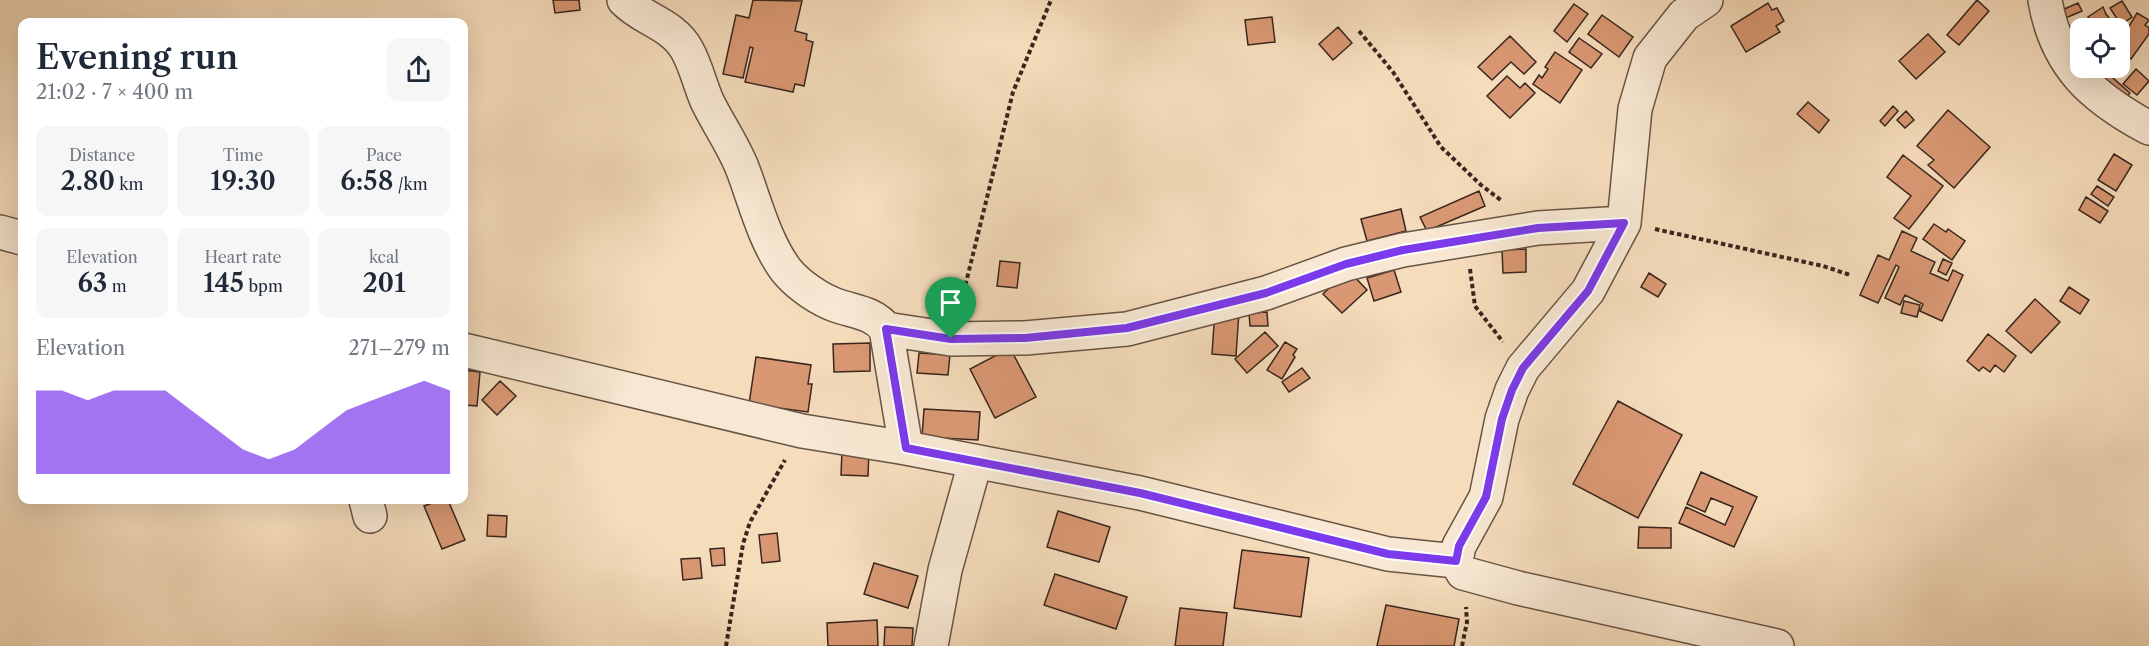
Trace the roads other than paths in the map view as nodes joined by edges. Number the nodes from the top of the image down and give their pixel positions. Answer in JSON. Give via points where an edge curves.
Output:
{"nodes":[{"id":1,"x":624,"y":0,"type":"edge"},
{"id":2,"x":1706,"y":0,"type":"edge"},
{"id":3,"x":2045,"y":0,"type":"edge"},
{"id":4,"x":2149,"y":128,"type":"edge"},
{"id":5,"x":1624,"y":223,"type":"junction"},
{"id":6,"x":0,"y":232,"type":"edge"},
{"id":7,"x":18,"y":237,"type":"edge"},
{"id":8,"x":886,"y":329,"type":"junction"},
{"id":9,"x":468,"y":351,"type":"edge"},
{"id":10,"x":906,"y":448,"type":"junction"},
{"id":11,"x":975,"y":463,"type":"junction"},
{"id":12,"x":1460,"y":567,"type":"junction"},
{"id":13,"x":931,"y":646,"type":"edge"},
{"id":14,"x":1778,"y":646,"type":"edge"}],
"edges":[{"from":1,"to":8,"type":"street","via":[[667,28],[687,50],[707,101],[742,168],[757,215],[786,270],[822,299],[876,318]]},
{"from":2,"to":5,"type":"street","via":[[1684,15],[1650,58],[1635,109]]},
{"from":3,"to":4,"type":"street","via":[[2056,39],[2078,77],[2113,108]]},
{"from":5,"to":8,"type":"street","via":[[1538,228],[1403,250],[1346,264],[1266,293],[1127,328],[1025,338],[951,339]]},
{"from":5,"to":12,"type":"street","via":[[1588,291],[1523,368],[1512,390],[1486,497],[1459,546]]},
{"from":6,"to":7,"type":"street"},
{"from":8,"to":10,"type":"street"},
{"from":9,"to":10,"type":"street","via":[[802,431]]},
{"from":10,"to":11,"type":"street"},
{"from":11,"to":12,"type":"street","via":[[1140,493],[1388,554]]},
{"from":11,"to":13,"type":"street","via":[[945,570]]},
{"from":12,"to":14,"type":"street","via":[[1518,588]]}]}
